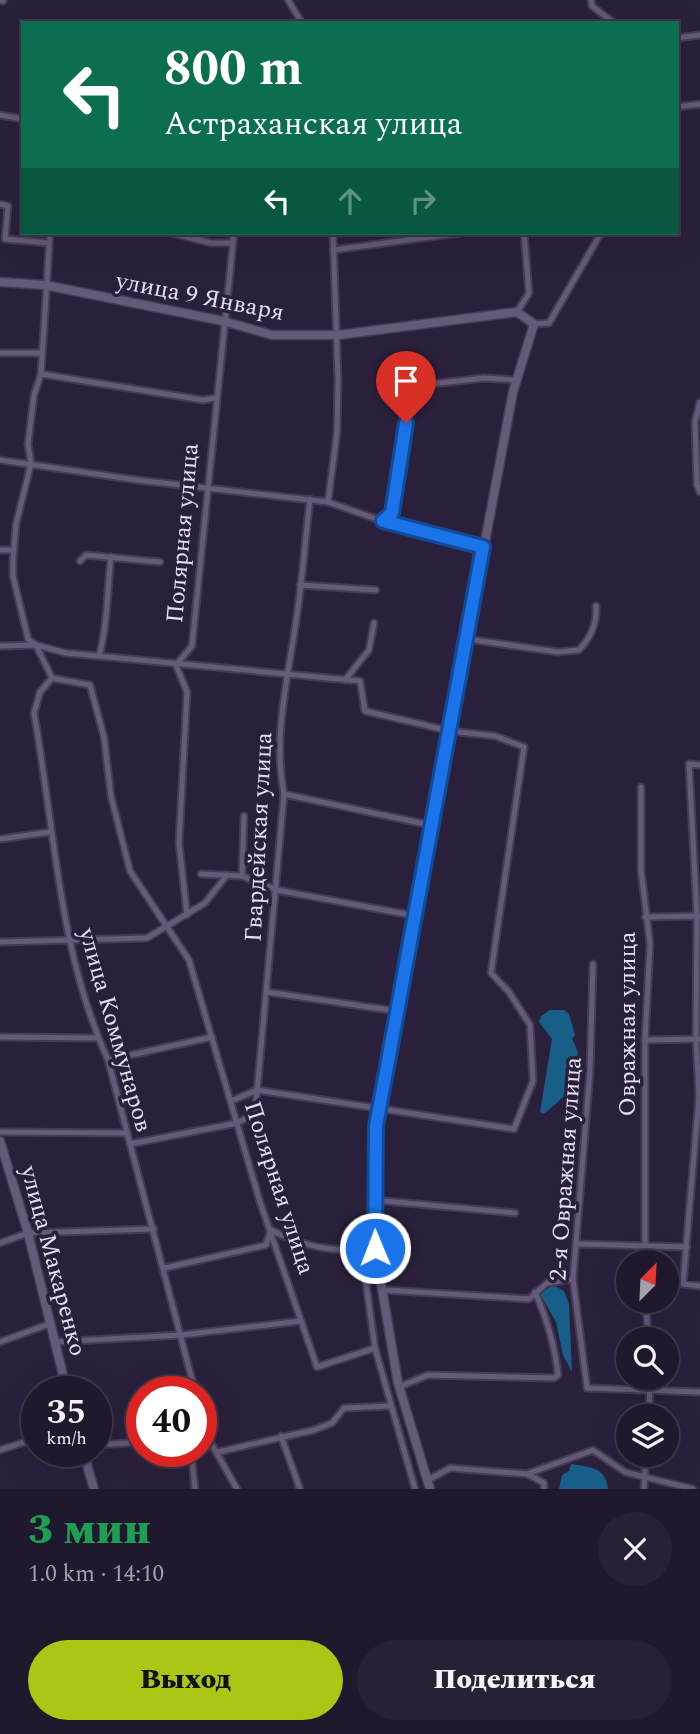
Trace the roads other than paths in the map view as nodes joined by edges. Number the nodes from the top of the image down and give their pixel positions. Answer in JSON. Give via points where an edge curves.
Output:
{"nodes":[{"id":1,"x":288,"y":0,"type":"edge"},
{"id":2,"x":592,"y":0,"type":"edge"},
{"id":3,"x":301,"y":21,"type":"edge"},
{"id":4,"x":611,"y":21,"type":"edge"},
{"id":5,"x":700,"y":35,"type":"edge"},
{"id":6,"x":679,"y":38,"type":"edge"},
{"id":7,"x":700,"y":104,"type":"edge"},
{"id":8,"x":679,"y":107,"type":"edge"},
{"id":9,"x":0,"y":115,"type":"edge"},
{"id":10,"x":21,"y":119,"type":"edge"},
{"id":11,"x":0,"y":204,"type":"edge"},
{"id":12,"x":50,"y":235,"type":"edge"},
{"id":13,"x":179,"y":235,"type":"edge"},
{"id":14,"x":234,"y":235,"type":"edge"},
{"id":15,"x":333,"y":235,"type":"edge"},
{"id":16,"x":445,"y":235,"type":"edge"},
{"id":17,"x":524,"y":235,"type":"edge"},
{"id":18,"x":600,"y":235,"type":"edge"},
{"id":19,"x":48,"y":243,"type":"junction"},
{"id":20,"x":233,"y":243,"type":"junction"},
{"id":21,"x":333,"y":250,"type":"junction"},
{"id":22,"x":0,"y":282,"type":"edge"},
{"id":23,"x":45,"y":285,"type":"junction"},
{"id":24,"x":517,"y":312,"type":"junction"},
{"id":25,"x":223,"y":321,"type":"junction"},
{"id":26,"x":534,"y":324,"type":"junction"},
{"id":27,"x":338,"y":335,"type":"junction"},
{"id":28,"x":0,"y":353,"type":"edge"},
{"id":29,"x":41,"y":353,"type":"junction"},
{"id":30,"x":41,"y":374,"type":"junction"},
{"id":31,"x":517,"y":380,"type":"junction"},
{"id":32,"x":422,"y":385,"type":"dead end"},
{"id":33,"x":215,"y":398,"type":"junction"},
{"id":34,"x":700,"y":402,"type":"edge"},
{"id":35,"x":406,"y":423,"type":"dead end"},
{"id":36,"x":0,"y":460,"type":"edge"},
{"id":37,"x":31,"y":464,"type":"junction"},
{"id":38,"x":206,"y":488,"type":"junction"},
{"id":39,"x":700,"y":492,"type":"edge"},
{"id":40,"x":310,"y":499,"type":"junction"},
{"id":41,"x":328,"y":502,"type":"junction"},
{"id":42,"x":383,"y":521,"type":"junction"},
{"id":43,"x":483,"y":547,"type":"junction"},
{"id":44,"x":0,"y":550,"type":"edge"},
{"id":45,"x":14,"y":551,"type":"junction"},
{"id":46,"x":111,"y":557,"type":"junction"},
{"id":47,"x":80,"y":561,"type":"dead end"},
{"id":48,"x":160,"y":562,"type":"dead end"},
{"id":49,"x":300,"y":585,"type":"junction"},
{"id":50,"x":376,"y":590,"type":"dead end"},
{"id":51,"x":596,"y":606,"type":"dead end"},
{"id":52,"x":374,"y":624,"type":"dead end"},
{"id":53,"x":467,"y":639,"type":"junction"},
{"id":54,"x":36,"y":645,"type":"junction"},
{"id":55,"x":0,"y":646,"type":"edge"},
{"id":56,"x":99,"y":656,"type":"junction"},
{"id":57,"x":176,"y":665,"type":"junction"},
{"id":58,"x":285,"y":676,"type":"junction"},
{"id":59,"x":52,"y":678,"type":"junction"},
{"id":60,"x":345,"y":680,"type":"junction"},
{"id":61,"x":450,"y":731,"type":"junction"},
{"id":62,"x":700,"y":765,"type":"edge"},
{"id":63,"x":641,"y":788,"type":"dead end"},
{"id":64,"x":284,"y":794,"type":"junction"},
{"id":65,"x":244,"y":816,"type":"dead end"},
{"id":66,"x":430,"y":825,"type":"junction"},
{"id":67,"x":50,"y":832,"type":"junction"},
{"id":68,"x":0,"y":839,"type":"edge"},
{"id":69,"x":201,"y":874,"type":"dead end"},
{"id":70,"x":227,"y":875,"type":"junction"},
{"id":71,"x":242,"y":876,"type":"junction"},
{"id":72,"x":277,"y":890,"type":"junction"},
{"id":73,"x":187,"y":915,"type":"junction"},
{"id":74,"x":416,"y":916,"type":"junction"},
{"id":75,"x":698,"y":916,"type":"edge"},
{"id":76,"x":645,"y":917,"type":"junction"},
{"id":77,"x":167,"y":928,"type":"junction"},
{"id":78,"x":69,"y":941,"type":"junction"},
{"id":79,"x":0,"y":942,"type":"edge"},
{"id":80,"x":593,"y":964,"type":"dead end"},
{"id":81,"x":267,"y":992,"type":"junction"},
{"id":82,"x":396,"y":1011,"type":"junction"},
{"id":83,"x":0,"y":1037,"type":"edge"},
{"id":84,"x":212,"y":1037,"type":"junction"},
{"id":85,"x":98,"y":1038,"type":"junction"},
{"id":86,"x":698,"y":1039,"type":"edge"},
{"id":87,"x":645,"y":1040,"type":"junction"},
{"id":88,"x":108,"y":1060,"type":"junction"},
{"id":89,"x":257,"y":1090,"type":"junction"},
{"id":90,"x":231,"y":1101,"type":"junction"},
{"id":91,"x":381,"y":1107,"type":"junction"},
{"id":92,"x":237,"y":1123,"type":"junction"},
{"id":93,"x":0,"y":1132,"type":"edge"},
{"id":94,"x":127,"y":1133,"type":"junction"},
{"id":95,"x":130,"y":1144,"type":"junction"},
{"id":96,"x":1,"y":1146,"type":"edge"},
{"id":97,"x":374,"y":1200,"type":"junction"},
{"id":98,"x":515,"y":1213,"type":"dead end"},
{"id":99,"x":154,"y":1230,"type":"junction"},
{"id":100,"x":271,"y":1230,"type":"junction"},
{"id":101,"x":28,"y":1233,"type":"junction"},
{"id":102,"x":0,"y":1243,"type":"edge"},
{"id":103,"x":578,"y":1244,"type":"junction"},
{"id":104,"x":644,"y":1247,"type":"junction"},
{"id":105,"x":687,"y":1247,"type":"junction"},
{"id":106,"x":375,"y":1248,"type":"junction"},
{"id":107,"x":644,"y":1250,"type":"edge"},
{"id":108,"x":165,"y":1268,"type":"junction"},
{"id":109,"x":573,"y":1279,"type":"junction"},
{"id":110,"x":700,"y":1286,"type":"edge"},
{"id":111,"x":384,"y":1290,"type":"junction"},
{"id":112,"x":535,"y":1292,"type":"junction"},
{"id":113,"x":301,"y":1321,"type":"junction"},
{"id":114,"x":49,"y":1324,"type":"junction"},
{"id":115,"x":181,"y":1335,"type":"junction"},
{"id":116,"x":0,"y":1342,"type":"edge"},
{"id":117,"x":54,"y":1342,"type":"junction"},
{"id":118,"x":375,"y":1348,"type":"junction"},
{"id":119,"x":63,"y":1376,"type":"edge"},
{"id":120,"x":191,"y":1376,"type":"edge"},
{"id":121,"x":399,"y":1387,"type":"junction"},
{"id":122,"x":616,"y":1388,"type":"edge"},
{"id":123,"x":675,"y":1390,"type":"edge"},
{"id":124,"x":700,"y":1392,"type":"edge"},
{"id":125,"x":390,"y":1406,"type":"junction"},
{"id":126,"x":281,"y":1436,"type":"junction"},
{"id":127,"x":21,"y":1443,"type":"edge"},
{"id":128,"x":0,"y":1450,"type":"edge"},
{"id":129,"x":218,"y":1452,"type":"joint"},
{"id":130,"x":88,"y":1467,"type":"edge"},
{"id":131,"x":193,"y":1467,"type":"edge"},
{"id":132,"x":645,"y":1467,"type":"edge"},
{"id":133,"x":527,"y":1474,"type":"junction"},
{"id":134,"x":645,"y":1478,"type":"junction"},
{"id":135,"x":428,"y":1480,"type":"junction"},
{"id":136,"x":544,"y":1486,"type":"edge"},
{"id":137,"x":94,"y":1489,"type":"edge"},
{"id":138,"x":195,"y":1489,"type":"edge"},
{"id":139,"x":237,"y":1489,"type":"edge"},
{"id":140,"x":300,"y":1489,"type":"edge"},
{"id":141,"x":415,"y":1489,"type":"edge"},
{"id":142,"x":430,"y":1489,"type":"edge"},
{"id":143,"x":644,"y":1489,"type":"edge"},
{"id":144,"x":693,"y":1489,"type":"edge"}],
"edges":[{"from":1,"to":3,"type":"street"},
{"from":2,"to":4,"type":"street","via":[[597,11]]},
{"from":5,"to":6,"type":"street"},
{"from":7,"to":8,"type":"street"},
{"from":9,"to":10,"type":"street"},
{"from":11,"to":19,"type":"street","via":[[8,206],[5,239]]},
{"from":12,"to":19,"type":"street"},
{"from":13,"to":20,"type":"street"},
{"from":14,"to":20,"type":"street","name":"Полярная улица"},
{"from":15,"to":21,"type":"street"},
{"from":16,"to":21,"type":"street"},
{"from":17,"to":24,"type":"street","via":[[530,293]]},
{"from":18,"to":26,"type":"street","via":[[549,323]]},
{"from":19,"to":23,"type":"street"},
{"from":20,"to":25,"type":"street","name":"Полярная улица"},
{"from":21,"to":27,"type":"street"},
{"from":22,"to":23,"type":"street","name":"улица 9 Января"},
{"from":23,"to":25,"type":"street","name":"улица 9 Января"},
{"from":23,"to":29,"type":"street"},
{"from":24,"to":26,"type":"street"},
{"from":24,"to":27,"type":"street","name":"улица 9 Января"},
{"from":25,"to":27,"type":"street","name":"улица 9 Января","via":[[272,335]]},
{"from":25,"to":33,"type":"street","name":"Полярная улица"},
{"from":26,"to":31,"type":"street"},
{"from":27,"to":41,"type":"street","via":[[337,432]]},
{"from":28,"to":29,"type":"street"},
{"from":29,"to":30,"type":"street"},
{"from":30,"to":33,"type":"street","via":[[203,400]]},
{"from":30,"to":37,"type":"street","via":[[30,420]]},
{"from":31,"to":32,"type":"street","via":[[484,378]]},
{"from":31,"to":43,"type":"street"},
{"from":33,"to":38,"type":"street","name":"Полярная улица"},
{"from":34,"to":39,"type":"street","via":[[695,422]]},
{"from":35,"to":42,"type":"street","via":[[392,513]]},
{"from":36,"to":37,"type":"street"},
{"from":37,"to":38,"type":"street"},
{"from":37,"to":45,"type":"street"},
{"from":38,"to":40,"type":"street"},
{"from":38,"to":57,"type":"street","name":"Полярная улица","via":[[191,646]]},
{"from":40,"to":41,"type":"street"},
{"from":40,"to":49,"type":"street","name":"Гвардейская улица"},
{"from":41,"to":42,"type":"street"},
{"from":42,"to":43,"type":"street"},
{"from":43,"to":53,"type":"street"},
{"from":44,"to":45,"type":"street"},
{"from":45,"to":54,"type":"street","via":[[13,576],[28,639]]},
{"from":46,"to":47,"type":"street","via":[[86,555]]},
{"from":46,"to":48,"type":"street"},
{"from":46,"to":56,"type":"street","via":[[108,619]]},
{"from":49,"to":50,"type":"street"},
{"from":49,"to":58,"type":"street","name":"Гвардейская улица"},
{"from":51,"to":53,"type":"street","via":[[597,620],[579,650],[558,652]]},
{"from":52,"to":60,"type":"street","via":[[369,650]]},
{"from":53,"to":61,"type":"street"},
{"from":54,"to":55,"type":"street"},
{"from":54,"to":56,"type":"street"},
{"from":54,"to":59,"type":"street"},
{"from":56,"to":57,"type":"street"},
{"from":57,"to":58,"type":"street"},
{"from":57,"to":73,"type":"street","via":[[187,692],[178,844]]},
{"from":58,"to":60,"type":"street"},
{"from":58,"to":64,"type":"street","name":"Гвардейская улица","via":[[279,771]]},
{"from":59,"to":67,"type":"street","name":"улица Коммунаров","via":[[40,692],[34,713]]},
{"from":59,"to":77,"type":"street","name":"Полярная улица","via":[[90,685],[130,871]]},
{"from":60,"to":61,"type":"street","via":[[360,681],[365,711]]},
{"from":61,"to":66,"type":"street"},
{"from":61,"to":91,"type":"street","via":[[495,736],[524,747],[491,972],[530,1025],[533,1081],[514,1129]]},
{"from":62,"to":75,"type":"street","via":[[689,764]]},
{"from":63,"to":76,"type":"street","name":"Овражная улица","via":[[640,870]]},
{"from":64,"to":66,"type":"street"},
{"from":64,"to":72,"type":"street","name":"Гвардейская улица"},
{"from":65,"to":71,"type":"street"},
{"from":66,"to":74,"type":"street"},
{"from":67,"to":68,"type":"street"},
{"from":67,"to":78,"type":"street","name":"улица Коммунаров"},
{"from":69,"to":70,"type":"street"},
{"from":70,"to":71,"type":"street"},
{"from":70,"to":73,"type":"street","via":[[205,902]]},
{"from":71,"to":72,"type":"street"},
{"from":72,"to":74,"type":"street"},
{"from":72,"to":81,"type":"street","name":"Гвардейская улица"},
{"from":73,"to":77,"type":"street"},
{"from":74,"to":82,"type":"street"},
{"from":75,"to":76,"type":"street"},
{"from":75,"to":86,"type":"street"},
{"from":76,"to":87,"type":"street","name":"Овражная улица","via":[[650,944]]},
{"from":77,"to":78,"type":"street","via":[[147,938]]},
{"from":77,"to":84,"type":"street","name":"Полярная улица","via":[[189,960]]},
{"from":78,"to":79,"type":"street"},
{"from":78,"to":85,"type":"street","name":"улица Коммунаров"},
{"from":80,"to":103,"type":"street","name":"2-я Овражная улица"},
{"from":81,"to":82,"type":"street"},
{"from":81,"to":89,"type":"street","name":"Гвардейская улица"},
{"from":82,"to":91,"type":"street"},
{"from":83,"to":85,"type":"street"},
{"from":84,"to":88,"type":"street"},
{"from":84,"to":90,"type":"street","name":"Полярная улица"},
{"from":85,"to":88,"type":"street","name":"улица Коммунаров"},
{"from":86,"to":87,"type":"street"},
{"from":86,"to":105,"type":"street","via":[[699,1096]]},
{"from":87,"to":104,"type":"street","name":"Овражная улица"},
{"from":88,"to":94,"type":"street","name":"улица Коммунаров"},
{"from":89,"to":90,"type":"street"},
{"from":89,"to":91,"type":"street"},
{"from":89,"to":92,"type":"street","name":"Гвардейская улица","via":[[255,1114]]},
{"from":90,"to":92,"type":"street","name":"Полярная улица"},
{"from":91,"to":97,"type":"street","via":[[376,1126]]},
{"from":92,"to":95,"type":"street"},
{"from":92,"to":100,"type":"street","name":"Полярная улица"},
{"from":93,"to":94,"type":"street"},
{"from":94,"to":95,"type":"street","name":"улица Коммунаров"},
{"from":95,"to":99,"type":"street","name":"улица Коммунаров"},
{"from":96,"to":101,"type":"street","name":"улица Макаренко"},
{"from":97,"to":98,"type":"street"},
{"from":97,"to":106,"type":"street"},
{"from":99,"to":101,"type":"street"},
{"from":99,"to":108,"type":"street","name":"улица Коммунаров"},
{"from":100,"to":106,"type":"street","via":[[300,1245],[352,1252]]},
{"from":100,"to":108,"type":"street","via":[[266,1245]]},
{"from":100,"to":113,"type":"street","name":"Полярная улица"},
{"from":101,"to":102,"type":"street"},
{"from":101,"to":114,"type":"street","name":"улица Макаренко"},
{"from":103,"to":104,"type":"street"},
{"from":103,"to":109,"type":"street","name":"2-я Овражная улица"},
{"from":104,"to":105,"type":"street"},
{"from":104,"to":107,"type":"street","name":"Овражная улица"},
{"from":105,"to":110,"type":"street","via":[[683,1284]]},
{"from":106,"to":111,"type":"street"},
{"from":106,"to":118,"type":"street","via":[[365,1276]]},
{"from":108,"to":115,"type":"street","name":"улица Коммунаров"},
{"from":109,"to":112,"type":"street","via":[[547,1283]]},
{"from":109,"to":122,"type":"street","name":"2-я Овражная улица","via":[[587,1388]]},
{"from":111,"to":112,"type":"street","via":[[529,1299]]},
{"from":111,"to":121,"type":"street"},
{"from":112,"to":121,"type":"street","via":[[556,1359],[558,1375],[554,1378],[428,1375]]},
{"from":113,"to":115,"type":"street"},
{"from":113,"to":118,"type":"street","name":"Полярная улица","via":[[317,1367]]},
{"from":114,"to":116,"type":"street"},
{"from":114,"to":117,"type":"street","name":"улица Макаренко"},
{"from":115,"to":117,"type":"street"},
{"from":115,"to":120,"type":"street","name":"улица Коммунаров"},
{"from":117,"to":119,"type":"street","name":"улица Макаренко"},
{"from":118,"to":125,"type":"street"},
{"from":121,"to":135,"type":"street"},
{"from":123,"to":124,"type":"street","name":"2-я Овражная улица"},
{"from":125,"to":126,"type":"street","via":[[344,1408],[332,1423]]},
{"from":125,"to":141,"type":"street"},
{"from":126,"to":129,"type":"street"},
{"from":126,"to":140,"type":"street"},
{"from":127,"to":128,"type":"street"},
{"from":129,"to":139,"type":"street"},
{"from":130,"to":137,"type":"street"},
{"from":131,"to":138,"type":"street"},
{"from":132,"to":134,"type":"street"},
{"from":133,"to":134,"type":"street","via":[[593,1450],[625,1472]]},
{"from":133,"to":135,"type":"street","via":[[450,1468]]},
{"from":133,"to":136,"type":"street"},
{"from":134,"to":143,"type":"street"},
{"from":134,"to":144,"type":"street"},
{"from":135,"to":142,"type":"street"}]}
